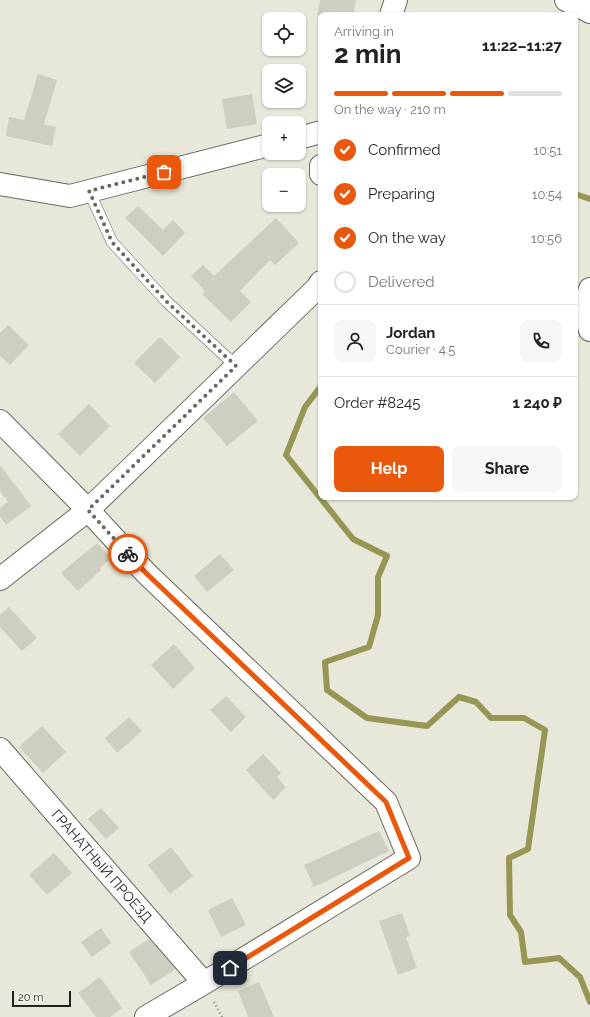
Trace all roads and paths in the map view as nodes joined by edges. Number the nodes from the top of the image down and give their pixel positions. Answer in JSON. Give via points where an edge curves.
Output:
{"nodes":[{"id":1,"x":396,"y":0,"type":"edge"},
{"id":2,"x":566,"y":0,"type":"edge"},
{"id":3,"x":392,"y":12,"type":"edge"},
{"id":4,"x":590,"y":12,"type":"edge"},
{"id":5,"x":318,"y":133,"type":"edge"},
{"id":6,"x":306,"y":136,"type":"edge"},
{"id":7,"x":262,"y":147,"type":"edge"},
{"id":8,"x":0,"y":184,"type":"edge"},
{"id":9,"x":89,"y":191,"type":"junction"},
{"id":10,"x":318,"y":286,"type":"edge"},
{"id":11,"x":590,"y":289,"type":"edge"},
{"id":12,"x":590,"y":330,"type":"edge"},
{"id":13,"x":236,"y":366,"type":"junction"},
{"id":14,"x":0,"y":421,"type":"edge"},
{"id":15,"x":88,"y":510,"type":"junction"},
{"id":16,"x":0,"y":579,"type":"edge"},
{"id":17,"x":0,"y":749,"type":"edge"},
{"id":18,"x":204,"y":983,"type":"junction"},
{"id":19,"x":146,"y":1017,"type":"edge"}],
"edges":[{"from":1,"to":3,"type":"street"},
{"from":2,"to":4,"type":"street"},
{"from":5,"to":6,"type":"street"},
{"from":7,"to":9,"type":"street"},
{"from":8,"to":9,"type":"street","via":[[70,196]]},
{"from":9,"to":13,"type":"lane","via":[[112,242],[166,301]]},
{"from":10,"to":13,"type":"street"},
{"from":11,"to":12,"type":"street","via":[[584,308]]},
{"from":13,"to":15,"type":"street"},
{"from":14,"to":15,"type":"street"},
{"from":15,"to":16,"type":"street"},
{"from":15,"to":18,"type":"street","via":[[146,573],[386,802],[409,858]]},
{"from":17,"to":18,"type":"street","name":"ГРАНАТНЫЙ ПРОЕЗД"},
{"from":18,"to":19,"type":"street"}]}
